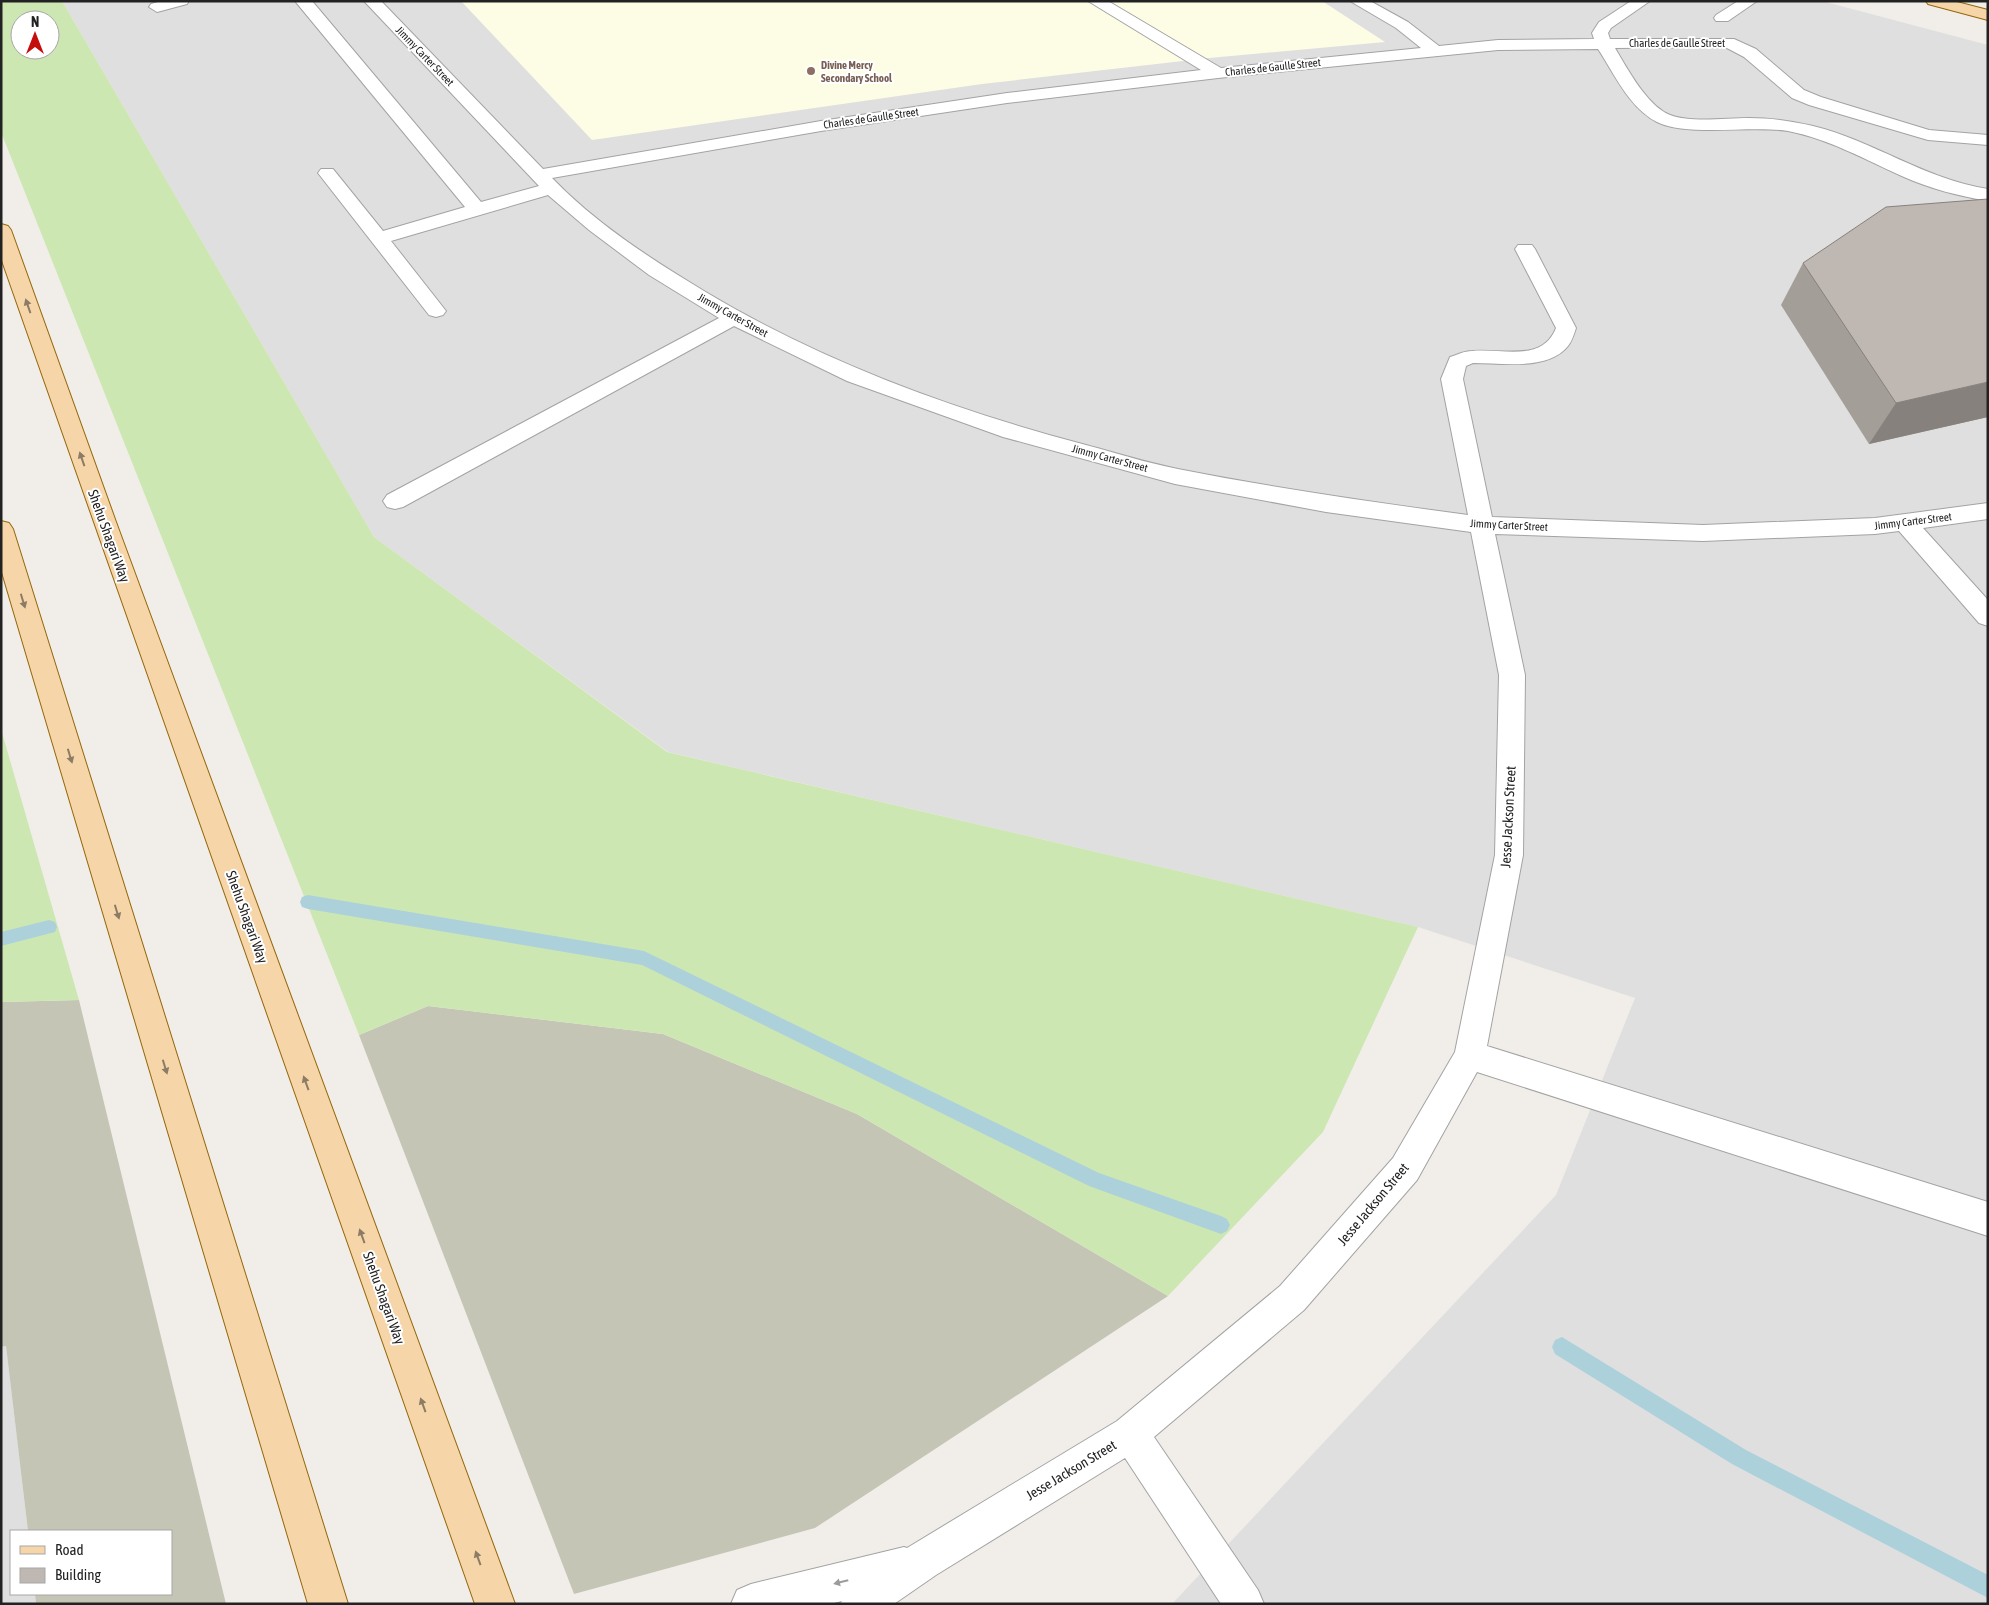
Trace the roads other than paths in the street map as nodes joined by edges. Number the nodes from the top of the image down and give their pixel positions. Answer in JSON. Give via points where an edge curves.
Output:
{"nodes":[{"id":1,"x":181,"y":1,"type":"edge"},
{"id":2,"x":303,"y":1,"type":"edge"},
{"id":3,"x":1096,"y":1,"type":"edge"},
{"id":4,"x":1358,"y":1,"type":"edge"},
{"id":5,"x":1642,"y":1,"type":"edge"},
{"id":6,"x":1749,"y":1,"type":"edge"},
{"id":7,"x":1934,"y":1,"type":"edge"},
{"id":8,"x":381,"y":4,"type":"edge"},
{"id":9,"x":157,"y":7,"type":"dead end"},
{"id":10,"x":1988,"y":15,"type":"edge"},
{"id":11,"x":1722,"y":18,"type":"dead end"},
{"id":12,"x":1603,"y":43,"type":"junction"},
{"id":13,"x":1434,"y":50,"type":"junction"},
{"id":14,"x":1218,"y":73,"type":"junction"},
{"id":15,"x":1988,"y":140,"type":"edge"},
{"id":16,"x":327,"y":173,"type":"dead end"},
{"id":17,"x":546,"y":181,"type":"junction"},
{"id":18,"x":1988,"y":195,"type":"edge"},
{"id":19,"x":477,"y":209,"type":"junction"},
{"id":20,"x":1,"y":230,"type":"edge"},
{"id":21,"x":379,"y":238,"type":"junction"},
{"id":22,"x":1525,"y":249,"type":"dead end"},
{"id":23,"x":436,"y":311,"type":"dead end"},
{"id":24,"x":734,"y":318,"type":"junction"},
{"id":25,"x":395,"y":502,"type":"dead end"},
{"id":26,"x":1988,"y":511,"type":"edge"},
{"id":27,"x":1905,"y":522,"type":"junction"},
{"id":28,"x":1482,"y":525,"type":"junction"},
{"id":29,"x":5,"y":542,"type":"edge"},
{"id":30,"x":1988,"y":617,"type":"edge"},
{"id":31,"x":1470,"y":1055,"type":"junction"},
{"id":32,"x":1988,"y":1219,"type":"edge"},
{"id":33,"x":1130,"y":1434,"type":"junction"},
{"id":34,"x":922,"y":1561,"type":"junction"},
{"id":35,"x":328,"y":1604,"type":"edge"},
{"id":36,"x":495,"y":1604,"type":"edge"},
{"id":37,"x":752,"y":1604,"type":"edge"},
{"id":38,"x":860,"y":1604,"type":"edge"},
{"id":39,"x":1244,"y":1604,"type":"edge"}],
"edges":[{"from":1,"to":9,"type":"street"},
{"from":2,"to":19,"type":"street"},
{"from":3,"to":14,"type":"street"},
{"from":4,"to":13,"type":"street","via":[[1402,25]]},
{"from":5,"to":12,"type":"street","via":[[1605,25],[1600,32]]},
{"from":6,"to":11,"type":"street"},
{"from":7,"to":10,"type":"main road"},
{"from":8,"to":17,"type":"street","name":"Jimmy Carter Street"},
{"from":12,"to":13,"type":"street","name":"Charles de Gaulle Street","via":[[1498,44]]},
{"from":12,"to":15,"type":"street","name":"Charles de Gaulle Street","via":[[1728,42],[1750,53],[1798,94],[1815,101],[1928,135]]},
{"from":12,"to":18,"type":"street","via":[[1647,108],[1664,120],[1700,124],[1771,124],[1812,131],[1945,186]]},
{"from":13,"to":14,"type":"street","name":"Charles de Gaulle Street"},
{"from":14,"to":17,"type":"street","name":"Charles de Gaulle Street","via":[[1007,98],[841,123]]},
{"from":16,"to":21,"type":"street"},
{"from":17,"to":19,"type":"street","name":"Charles de Gaulle Street"},
{"from":17,"to":24,"type":"street","name":"Jimmy Carter Street","via":[[596,226],[656,270]]},
{"from":19,"to":21,"type":"street","name":"Charles de Gaulle Street"},
{"from":36,"to":20,"type":"main road","name":"Shehu Shagari Way","one_way":true},
{"from":21,"to":23,"type":"street"},
{"from":22,"to":28,"type":"street","name":"Jesse Jackson Street","via":[[1566,328],[1560,343],[1549,352],[1530,357],[1471,357],[1457,362],[1452,379]]},
{"from":24,"to":25,"type":"street"},
{"from":24,"to":28,"type":"street","name":"Jimmy Carter Street","via":[[856,376],[1010,432],[1175,476],[1326,504]]},
{"from":26,"to":27,"type":"street","name":"Jimmy Carter Street"},
{"from":27,"to":28,"type":"street","name":"Jimmy Carter Street","via":[[1703,533]]},
{"from":27,"to":30,"type":"street"},
{"from":28,"to":31,"type":"street","name":"Jesse Jackson Street","via":[[1512,675],[1509,855]]},
{"from":29,"to":35,"type":"main road","one_way":true},
{"from":31,"to":32,"type":"street"},
{"from":31,"to":33,"type":"street","name":"Jesse Jackson Street","via":[[1405,1169],[1292,1298]]},
{"from":33,"to":34,"type":"street","name":"Jesse Jackson Street"},
{"from":33,"to":39,"type":"street"},
{"from":34,"to":37,"type":"street","one_way":true},
{"from":34,"to":38,"type":"street","name":"Jesse Jackson Street"}]}
